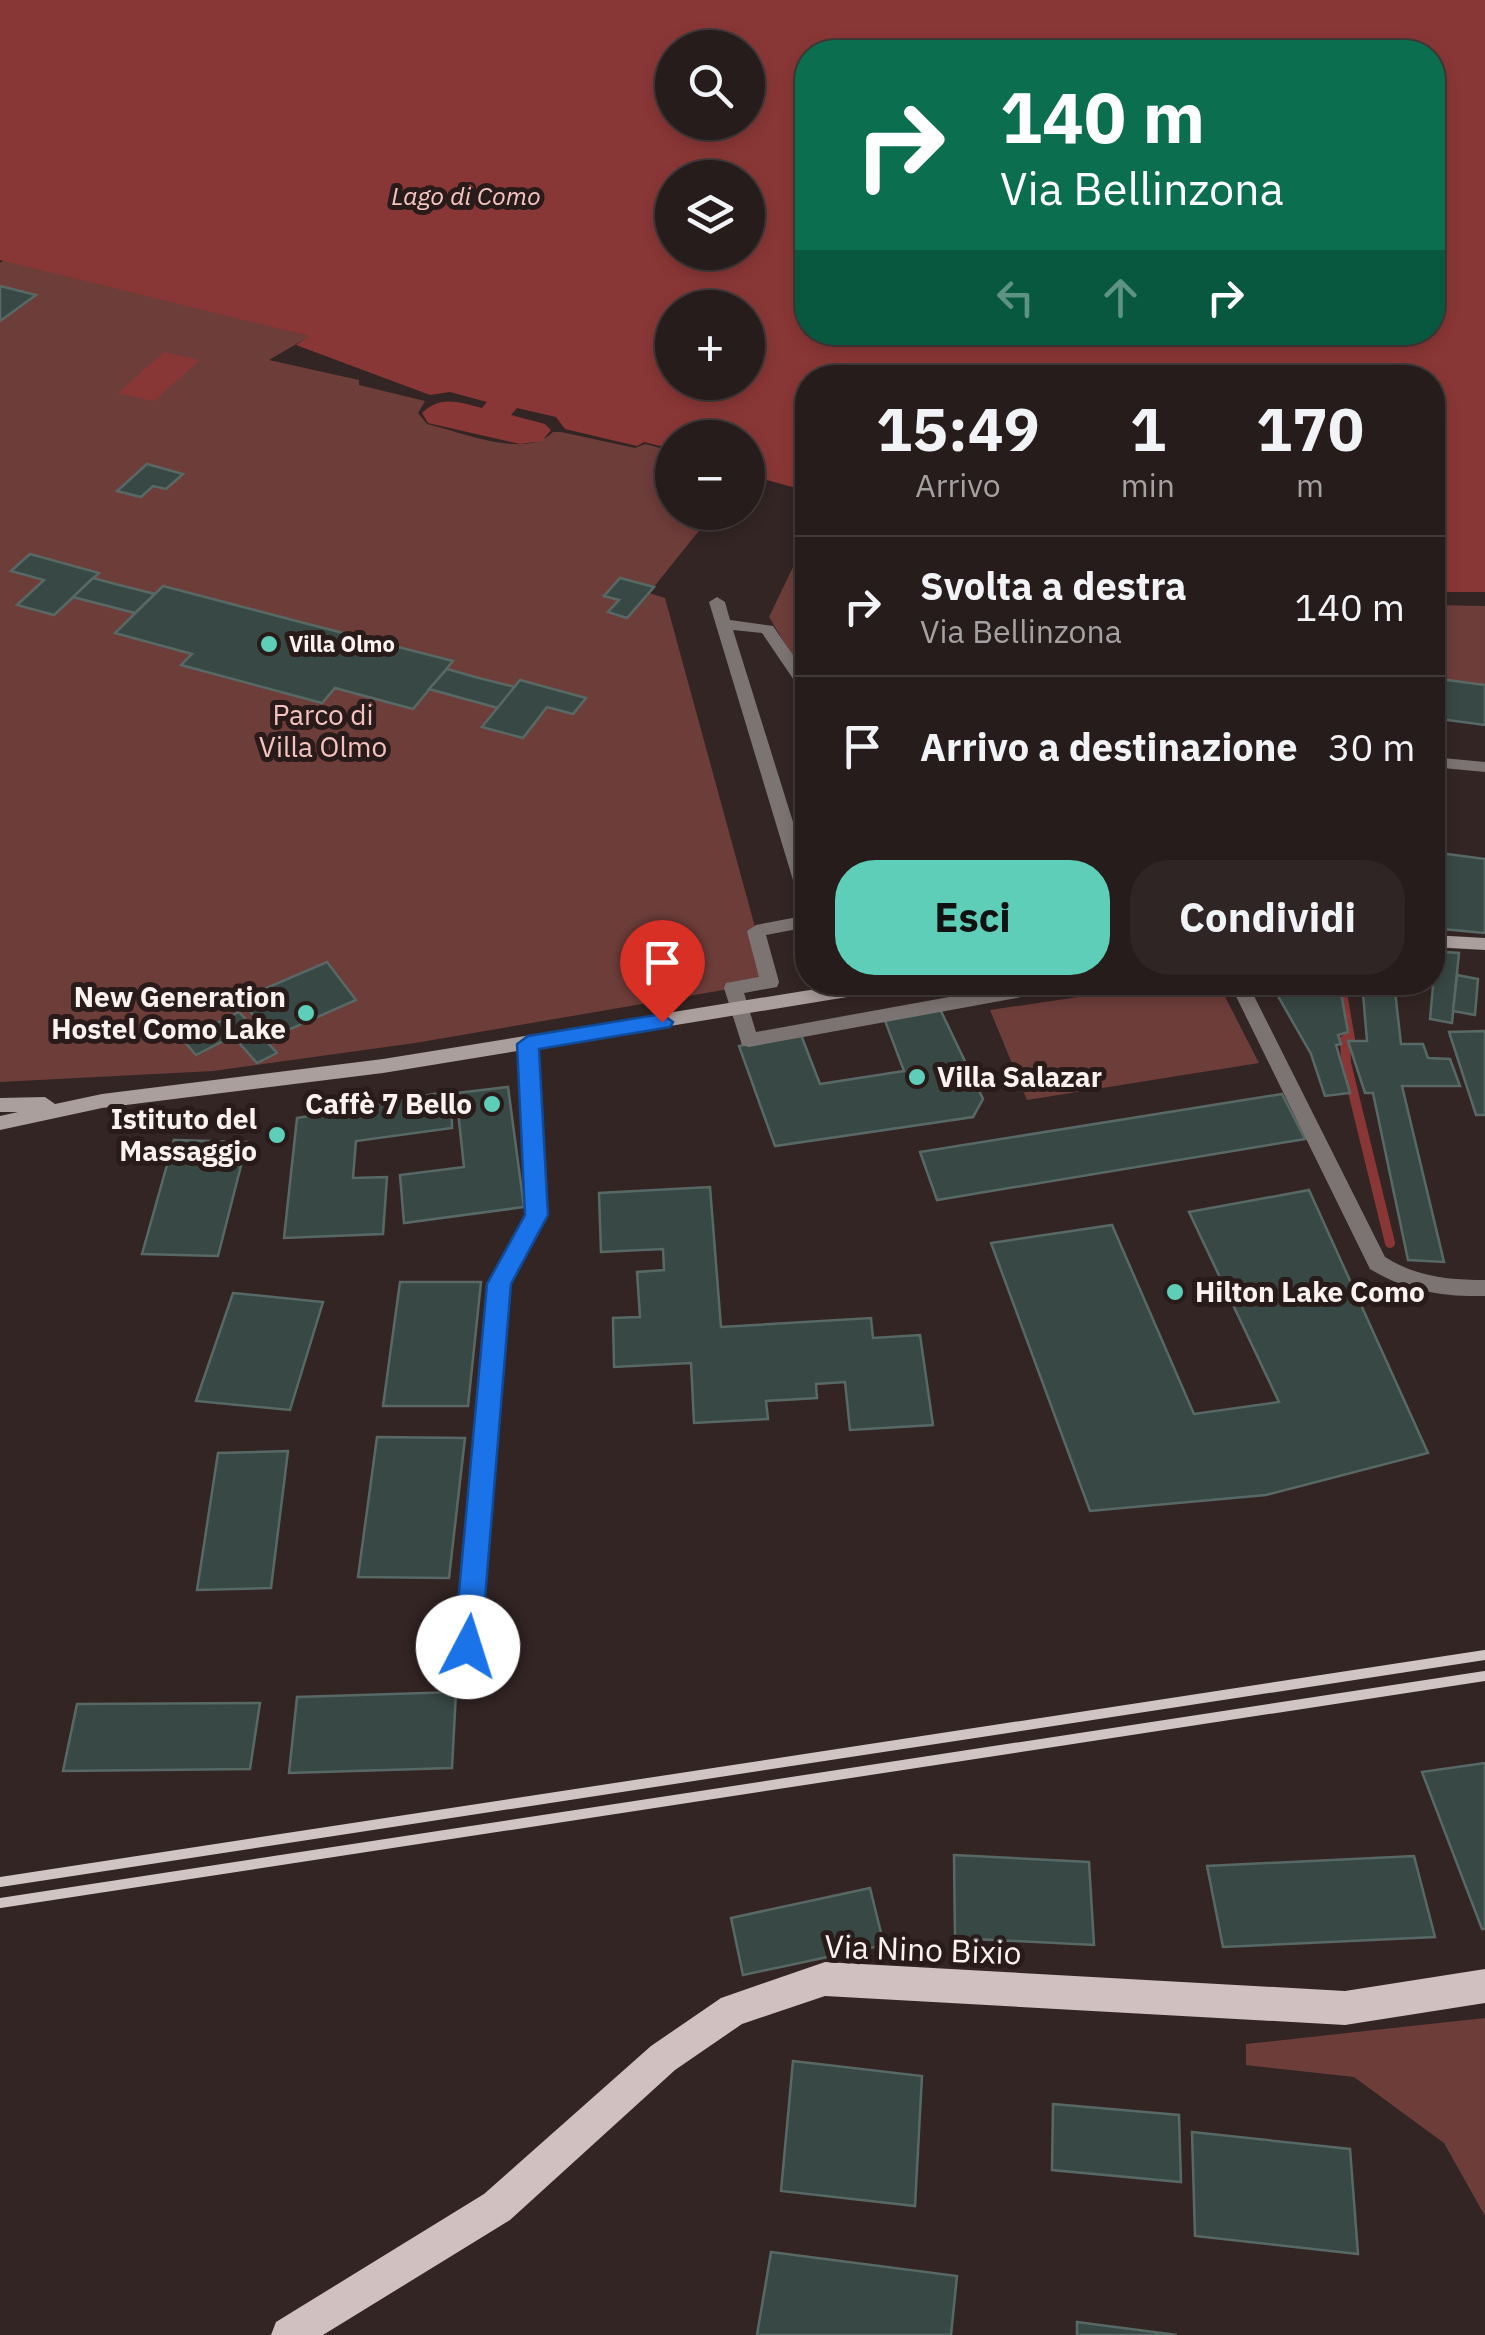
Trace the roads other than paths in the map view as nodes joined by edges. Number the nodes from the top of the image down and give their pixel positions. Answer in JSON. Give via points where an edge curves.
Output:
{"nodes":[{"id":1,"x":716,"y":602,"type":"dead end"},
{"id":2,"x":724,"y":624,"type":"junction"},
{"id":3,"x":795,"y":670,"type":"edge"},
{"id":4,"x":1445,"y":763,"type":"edge"},
{"id":5,"x":1485,"y":767,"type":"edge"},
{"id":6,"x":795,"y":857,"type":"edge"},
{"id":7,"x":795,"y":924,"type":"edge"},
{"id":8,"x":1445,"y":942,"type":"edge"},
{"id":9,"x":1485,"y":944,"type":"edge"},
{"id":10,"x":804,"y":995,"type":"edge"},
{"id":11,"x":999,"y":995,"type":"edge"},
{"id":12,"x":1244,"y":995,"type":"edge"},
{"id":13,"x":739,"y":1010,"type":"junction"},
{"id":14,"x":528,"y":1044,"type":"junction"},
{"id":15,"x":102,"y":1101,"type":"junction"},
{"id":16,"x":0,"y":1106,"type":"edge"},
{"id":17,"x":0,"y":1123,"type":"edge"},
{"id":18,"x":1485,"y":1288,"type":"edge"},
{"id":19,"x":468,"y":1647,"type":"dead end"},
{"id":20,"x":1485,"y":1986,"type":"edge"},
{"id":21,"x":289,"y":2335,"type":"edge"}],
"edges":[{"from":1,"to":2,"type":"street"},
{"from":2,"to":3,"type":"street","via":[[767,628]]},
{"from":2,"to":6,"type":"street"},
{"from":4,"to":5,"type":"street"},
{"from":7,"to":13,"type":"street","via":[[756,931],[770,982],[733,988]]},
{"from":8,"to":9,"type":"main road"},
{"from":10,"to":13,"type":"main road"},
{"from":11,"to":13,"type":"street","via":[[749,1040]]},
{"from":12,"to":18,"type":"street","via":[[1377,1263],[1428,1287]]},
{"from":13,"to":14,"type":"main road"},
{"from":14,"to":15,"type":"main road"},
{"from":14,"to":19,"type":"street","via":[[536,1215],[499,1284]]},
{"from":15,"to":16,"type":"main road"},
{"from":15,"to":17,"type":"main road"},
{"from":20,"to":21,"type":"main road","name":"Via Nino Bixio","via":[[1345,2008],[825,1979],[734,2010],[663,2058],[497,2207]]}]}
